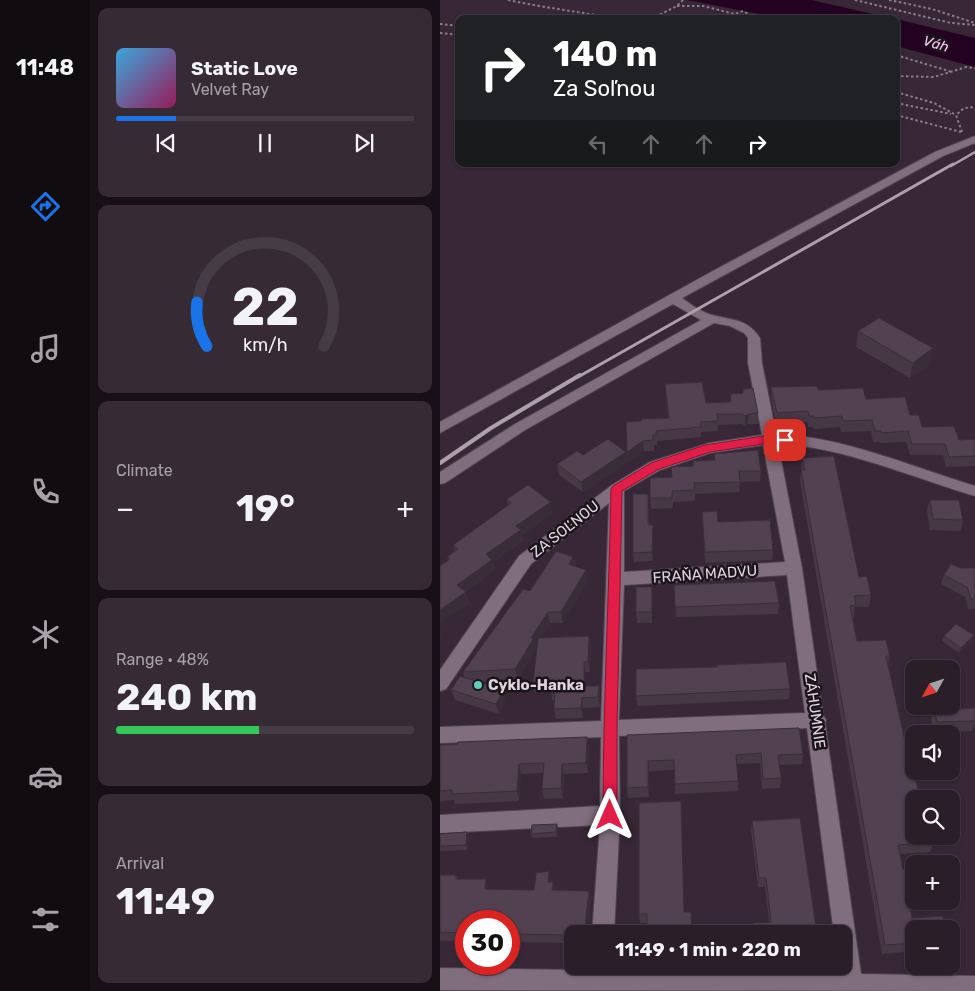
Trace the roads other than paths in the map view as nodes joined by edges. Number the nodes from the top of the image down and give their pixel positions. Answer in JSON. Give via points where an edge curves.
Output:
{"nodes":[{"id":1,"x":975,"y":139,"type":"edge"},
{"id":2,"x":674,"y":299,"type":"junction"},
{"id":3,"x":712,"y":319,"type":"junction"},
{"id":4,"x":440,"y":428,"type":"edge"},
{"id":5,"x":770,"y":439,"type":"junction"},
{"id":6,"x":440,"y":480,"type":"edge"},
{"id":7,"x":617,"y":489,"type":"junction"},
{"id":8,"x":975,"y":491,"type":"edge"},
{"id":9,"x":794,"y":568,"type":"junction"},
{"id":10,"x":616,"y":579,"type":"junction"},
{"id":11,"x":440,"y":684,"type":"edge"},
{"id":12,"x":817,"y":720,"type":"junction"},
{"id":13,"x":610,"y":727,"type":"junction"},
{"id":14,"x":440,"y":735,"type":"edge"},
{"id":15,"x":610,"y":815,"type":"junction"},
{"id":16,"x":440,"y":824,"type":"edge"},
{"id":17,"x":604,"y":925,"type":"edge"},
{"id":18,"x":564,"y":974,"type":"edge"},
{"id":19,"x":630,"y":975,"type":"edge"},
{"id":20,"x":440,"y":979,"type":"edge"},
{"id":21,"x":852,"y":984,"type":"junction"},
{"id":22,"x":809,"y":987,"type":"edge"},
{"id":23,"x":975,"y":987,"type":"edge"}],
"edges":[{"from":1,"to":2,"type":"street","via":[[939,154]]},
{"from":2,"to":3,"type":"street","name":"ZÁHUMNIE"},
{"from":2,"to":4,"type":"street"},
{"from":3,"to":5,"type":"street","name":"ZÁHUMNIE","via":[[742,326],[754,338],[755,363]]},
{"from":3,"to":6,"type":"street","via":[[520,427]]},
{"from":5,"to":7,"type":"street","name":"ZA SOĽNOU","via":[[709,448],[655,466]]},
{"from":5,"to":8,"type":"street","name":"ZA SOĽNOU","via":[[801,440],[840,449]]},
{"from":5,"to":9,"type":"street","name":"ZÁHUMNIE"},
{"from":7,"to":10,"type":"street"},
{"from":7,"to":11,"type":"street","name":"ZA SOĽNOU","via":[[525,560]]},
{"from":9,"to":10,"type":"street","name":"FRAŇA MADVU"},
{"from":9,"to":12,"type":"street","name":"ZÁHUMNIE"},
{"from":10,"to":13,"type":"street"},
{"from":12,"to":13,"type":"street"},
{"from":12,"to":21,"type":"street","name":"ZÁHUMNIE"},
{"from":13,"to":14,"type":"street"},
{"from":13,"to":15,"type":"street"},
{"from":15,"to":16,"type":"street"},
{"from":15,"to":17,"type":"street"},
{"from":18,"to":20,"type":"street"},
{"from":19,"to":22,"type":"street"},
{"from":21,"to":22,"type":"street"},
{"from":21,"to":23,"type":"street"}]}
